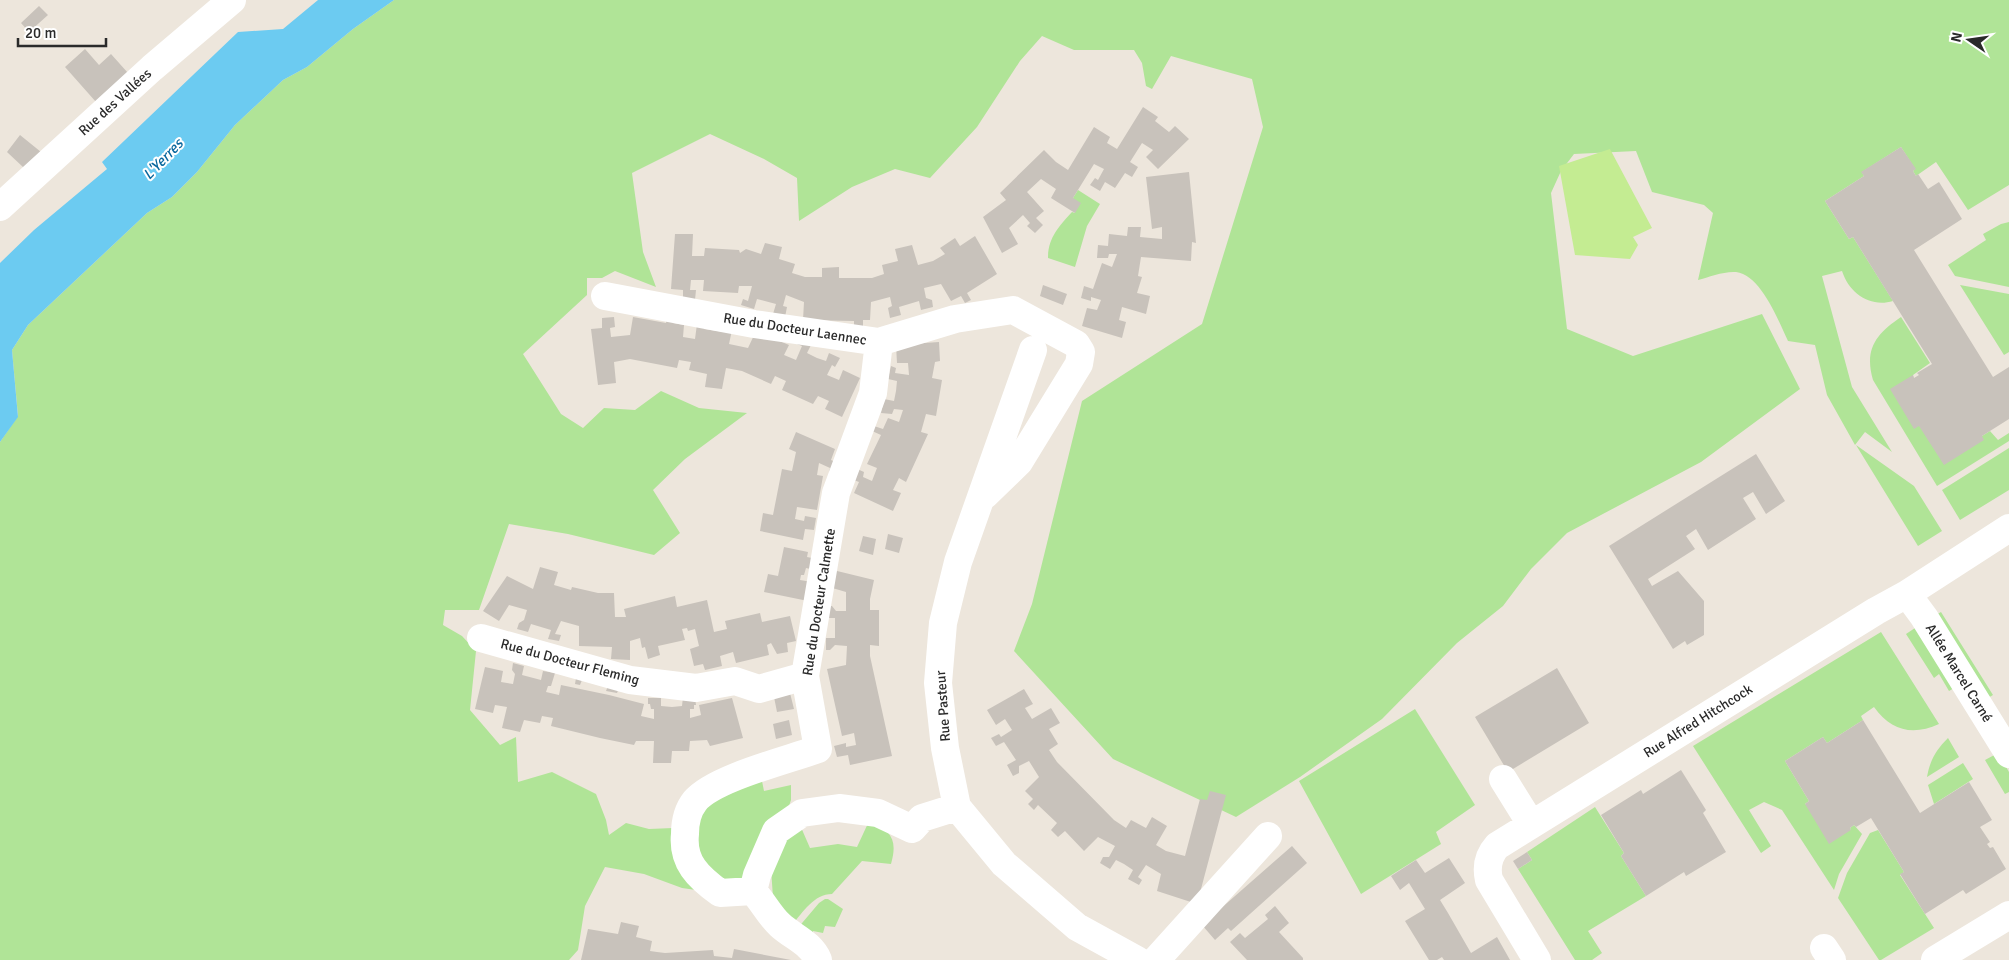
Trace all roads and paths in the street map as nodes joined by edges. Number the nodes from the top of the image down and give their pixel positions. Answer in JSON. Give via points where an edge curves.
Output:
{"nodes":[{"id":1,"x":232,"y":0,"type":"edge"},
{"id":2,"x":0,"y":207,"type":"edge"},
{"id":3,"x":605,"y":296,"type":"dead end"},
{"id":4,"x":879,"y":342,"type":"junction"},
{"id":5,"x":1033,"y":350,"type":"dead end"},
{"id":6,"x":981,"y":498,"type":"junction"},
{"id":7,"x":2009,"y":528,"type":"edge"},
{"id":8,"x":1907,"y":594,"type":"junction"},
{"id":9,"x":481,"y":638,"type":"dead end"},
{"id":10,"x":805,"y":676,"type":"junction"},
{"id":11,"x":2009,"y":754,"type":"edge"},
{"id":12,"x":1503,"y":780,"type":"dead end"},
{"id":13,"x":957,"y":807,"type":"junction"},
{"id":14,"x":1531,"y":824,"type":"junction"},
{"id":15,"x":1268,"y":836,"type":"dead end"},
{"id":16,"x":752,"y":891,"type":"junction"},
{"id":17,"x":2009,"y":915,"type":"edge"},
{"id":18,"x":818,"y":960,"type":"edge"},
{"id":19,"x":1137,"y":960,"type":"edge"},
{"id":20,"x":1156,"y":960,"type":"edge"},
{"id":21,"x":1537,"y":960,"type":"edge"},
{"id":22,"x":1935,"y":960,"type":"edge"}],
"edges":[{"from":1,"to":2,"type":"street","name":"Rue des Vallées","via":[[152,68]]},
{"from":3,"to":4,"type":"street","name":"Rue du Docteur Laennec","via":[[754,324]]},
{"from":4,"to":6,"type":"street","name":"Rue du Docteur Laennec","via":[[955,319],[1012,310],[1076,344],[1081,352],[1079,364],[1019,462]]},
{"from":4,"to":10,"type":"street","name":"Rue du Docteur Calmette","via":[[873,393],[836,493]]},
{"from":5,"to":6,"type":"street","name":"Rue Pasteur"},
{"from":6,"to":13,"type":"street","name":"Rue Pasteur","via":[[958,562],[943,624],[938,683]]},
{"from":7,"to":8,"type":"street","name":"Rue Alfred Hitchcock"},
{"from":8,"to":11,"type":"street","name":"Allée Marcel Carné"},
{"from":8,"to":14,"type":"street","name":"Rue Alfred Hitchcock"},
{"from":9,"to":10,"type":"street","name":"Rue du Docteur Fleming","via":[[630,680],[696,688],[735,681],[759,689]]},
{"from":10,"to":16,"type":"street","name":"Rue du Docteur Calmette","via":[[818,749],[708,789],[686,816],[684,842],[687,858],[697,875],[720,893]]},
{"from":12,"to":14,"type":"street"},
{"from":13,"to":16,"type":"street","via":[[922,818],[912,829],[878,814],[859,810],[839,808],[802,813],[776,831]]},
{"from":13,"to":19,"type":"street","name":"Rue Pasteur","via":[[1004,864],[1077,927]]},
{"from":14,"to":21,"type":"street","name":"Rue Alfred Hitchcock","via":[[1497,846],[1490,855],[1487,872],[1496,894]]},
{"from":15,"to":20,"type":"street"},
{"from":16,"to":18,"type":"street","via":[[779,924],[814,951]]},
{"from":17,"to":22,"type":"street"}]}
